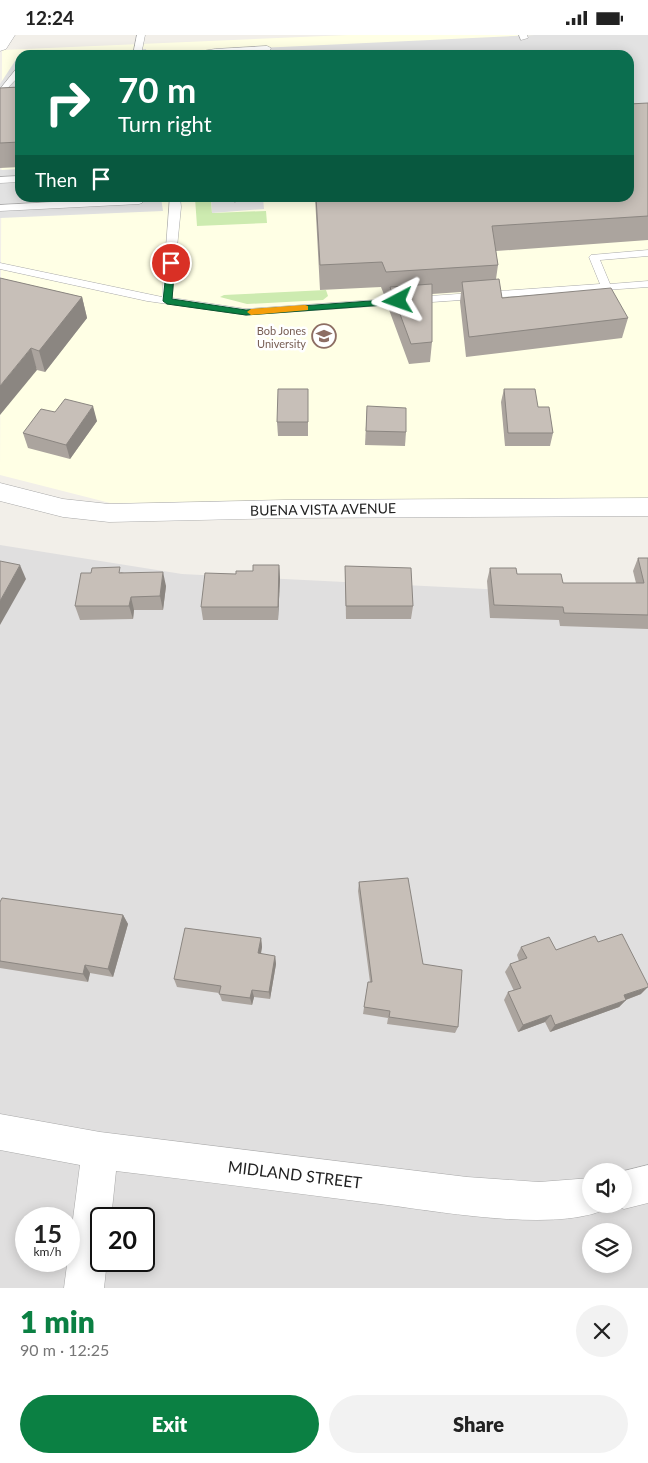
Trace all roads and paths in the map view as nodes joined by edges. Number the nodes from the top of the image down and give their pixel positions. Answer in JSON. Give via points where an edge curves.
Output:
{"nodes":[{"id":1,"x":7,"y":35,"type":"edge"},
{"id":2,"x":141,"y":35,"type":"edge"},
{"id":3,"x":0,"y":46,"type":"edge"},
{"id":4,"x":267,"y":48,"type":"dead end"},
{"id":5,"x":138,"y":50,"type":"edge"},
{"id":6,"x":246,"y":50,"type":"edge"},
{"id":7,"x":15,"y":76,"type":"edge"},
{"id":8,"x":0,"y":95,"type":"edge"},
{"id":9,"x":13,"y":95,"type":"edge"},
{"id":10,"x":15,"y":179,"type":"edge"},
{"id":11,"x":0,"y":180,"type":"edge"},
{"id":12,"x":119,"y":202,"type":"edge"},
{"id":13,"x":175,"y":202,"type":"edge"},
{"id":14,"x":0,"y":208,"type":"edge"},
{"id":15,"x":648,"y":253,"type":"edge"},
{"id":16,"x":0,"y":266,"type":"edge"},
{"id":17,"x":648,"y":284,"type":"edge"},
{"id":18,"x":606,"y":287,"type":"junction"},
{"id":19,"x":167,"y":301,"type":"junction"},
{"id":20,"x":0,"y":492,"type":"edge"},
{"id":21,"x":648,"y":507,"type":"edge"},
{"id":22,"x":0,"y":1132,"type":"edge"},
{"id":23,"x":100,"y":1150,"type":"junction"},
{"id":24,"x":648,"y":1184,"type":"edge"},
{"id":25,"x":632,"y":1188,"type":"edge"},
{"id":26,"x":582,"y":1198,"type":"edge"},
{"id":27,"x":84,"y":1288,"type":"edge"}],
"edges":[{"from":1,"to":3,"type":"street"},
{"from":2,"to":5,"type":"lane"},
{"from":4,"to":6,"type":"lane"},
{"from":7,"to":8,"type":"lane"},
{"from":8,"to":9,"type":"lane"},
{"from":10,"to":11,"type":"lane"},
{"from":12,"to":14,"type":"lane"},
{"from":13,"to":19,"type":"lane"},
{"from":15,"to":18,"type":"lane","via":[[594,257]]},
{"from":16,"to":19,"type":"lane"},
{"from":17,"to":18,"type":"lane"},
{"from":18,"to":19,"type":"lane","via":[[246,312]]},
{"from":20,"to":21,"type":"street","name":"BUENA VISTA AVENUE","via":[[63,507],[109,513]]},
{"from":22,"to":23,"type":"street","name":"MIDLAND STREET"},
{"from":23,"to":26,"type":"street","name":"MIDLAND STREET","via":[[468,1196],[539,1201]]},
{"from":23,"to":27,"type":"street"},
{"from":24,"to":25,"type":"street"}]}
